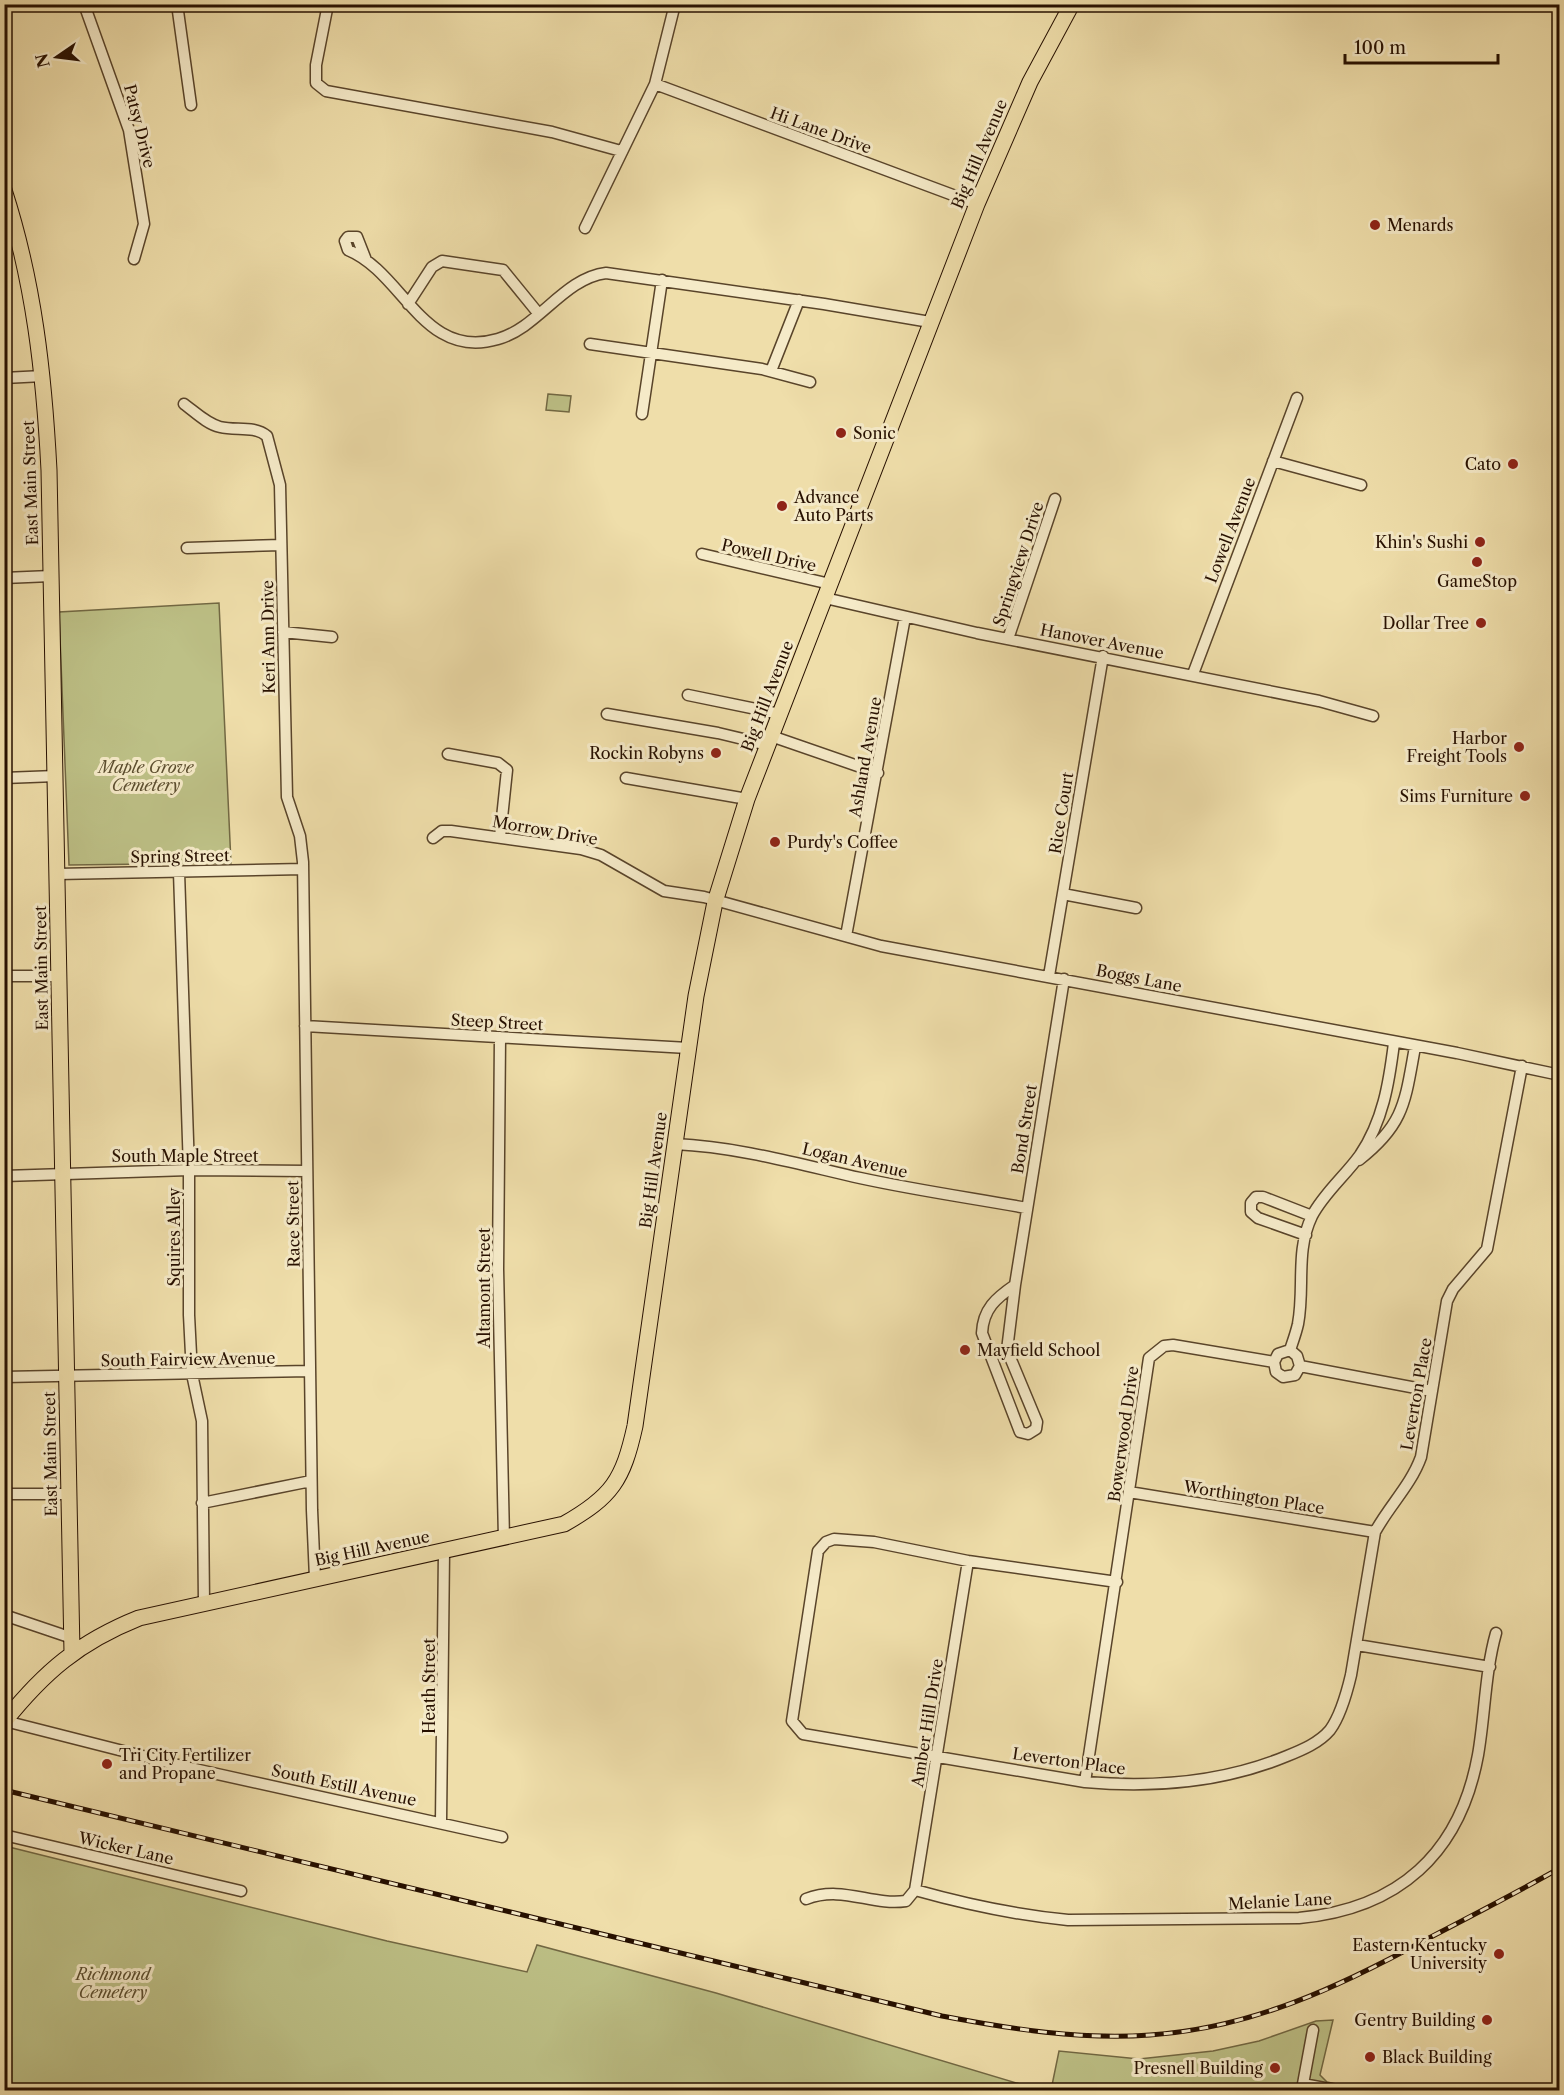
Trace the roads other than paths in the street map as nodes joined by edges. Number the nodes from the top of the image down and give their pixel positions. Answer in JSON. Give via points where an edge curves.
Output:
{"nodes":[{"id":1,"x":84,"y":4,"type":"edge"},
{"id":2,"x":177,"y":4,"type":"edge"},
{"id":3,"x":328,"y":4,"type":"edge"},
{"id":4,"x":675,"y":4,"type":"edge"},
{"id":5,"x":1072,"y":4,"type":"edge"},
{"id":6,"x":655,"y":84,"type":"junction"},
{"id":7,"x":191,"y":105,"type":"dead end"},
{"id":8,"x":621,"y":151,"type":"junction"},
{"id":9,"x":4,"y":190,"type":"edge"},
{"id":10,"x":977,"y":204,"type":"junction"},
{"id":11,"x":585,"y":228,"type":"dead end"},
{"id":12,"x":134,"y":259,"type":"dead end"},
{"id":13,"x":366,"y":260,"type":"dead end"},
{"id":14,"x":662,"y":280,"type":"junction"},
{"id":15,"x":799,"y":300,"type":"junction"},
{"id":16,"x":408,"y":304,"type":"junction"},
{"id":17,"x":538,"y":313,"type":"junction"},
{"id":18,"x":930,"y":322,"type":"junction"},
{"id":19,"x":590,"y":344,"type":"dead end"},
{"id":20,"x":650,"y":352,"type":"junction"},
{"id":21,"x":771,"y":371,"type":"junction"},
{"id":22,"x":43,"y":376,"type":"junction"},
{"id":23,"x":4,"y":378,"type":"edge"},
{"id":24,"x":810,"y":382,"type":"dead end"},
{"id":25,"x":1296,"y":398,"type":"dead end"},
{"id":26,"x":184,"y":404,"type":"dead end"},
{"id":27,"x":642,"y":414,"type":"dead end"},
{"id":28,"x":1273,"y":461,"type":"junction"},
{"id":29,"x":1361,"y":485,"type":"dead end"},
{"id":30,"x":1055,"y":499,"type":"dead end"},
{"id":31,"x":281,"y":545,"type":"junction"},
{"id":32,"x":187,"y":548,"type":"dead end"},
{"id":33,"x":702,"y":554,"type":"dead end"},
{"id":34,"x":51,"y":576,"type":"junction"},
{"id":35,"x":4,"y":578,"type":"edge"},
{"id":36,"x":827,"y":591,"type":"junction"},
{"id":37,"x":905,"y":617,"type":"junction"},
{"id":38,"x":283,"y":632,"type":"junction"},
{"id":39,"x":332,"y":637,"type":"dead end"},
{"id":40,"x":1008,"y":639,"type":"junction"},
{"id":41,"x":1103,"y":656,"type":"junction"},
{"id":42,"x":1193,"y":674,"type":"junction"},
{"id":43,"x":688,"y":695,"type":"dead end"},
{"id":44,"x":607,"y":714,"type":"dead end"},
{"id":45,"x":780,"y":714,"type":"junction"},
{"id":46,"x":1373,"y":716,"type":"dead end"},
{"id":47,"x":769,"y":740,"type":"junction"},
{"id":48,"x":448,"y":754,"type":"dead end"},
{"id":49,"x":878,"y":773,"type":"junction"},
{"id":50,"x":56,"y":776,"type":"junction"},
{"id":51,"x":4,"y":778,"type":"edge"},
{"id":52,"x":626,"y":778,"type":"dead end"},
{"id":53,"x":747,"y":799,"type":"junction"},
{"id":54,"x":500,"y":837,"type":"junction"},
{"id":55,"x":433,"y":838,"type":"dead end"},
{"id":56,"x":303,"y":868,"type":"junction"},
{"id":57,"x":179,"y":872,"type":"junction"},
{"id":58,"x":57,"y":873,"type":"junction"},
{"id":59,"x":1063,"y":894,"type":"junction"},
{"id":60,"x":715,"y":902,"type":"junction"},
{"id":61,"x":1136,"y":908,"type":"dead end"},
{"id":62,"x":846,"y":936,"type":"junction"},
{"id":63,"x":4,"y":976,"type":"edge"},
{"id":64,"x":58,"y":976,"type":"junction"},
{"id":65,"x":1049,"y":976,"type":"junction"},
{"id":66,"x":1064,"y":979,"type":"junction"},
{"id":67,"x":305,"y":1026,"type":"junction"},
{"id":68,"x":500,"y":1037,"type":"junction"},
{"id":69,"x":1394,"y":1042,"type":"junction"},
{"id":70,"x":1415,"y":1047,"type":"junction"},
{"id":71,"x":688,"y":1048,"type":"junction"},
{"id":72,"x":1522,"y":1066,"type":"junction"},
{"id":73,"x":1560,"y":1075,"type":"edge"},
{"id":74,"x":675,"y":1144,"type":"junction"},
{"id":75,"x":1351,"y":1165,"type":"junction"},
{"id":76,"x":189,"y":1170,"type":"junction"},
{"id":77,"x":307,"y":1171,"type":"junction"},
{"id":78,"x":64,"y":1174,"type":"junction"},
{"id":79,"x":4,"y":1176,"type":"edge"},
{"id":80,"x":1027,"y":1208,"type":"junction"},
{"id":81,"x":1312,"y":1216,"type":"junction"},
{"id":82,"x":1306,"y":1235,"type":"junction"},
{"id":83,"x":1015,"y":1285,"type":"junction"},
{"id":84,"x":1290,"y":1350,"type":"junction"},
{"id":85,"x":1274,"y":1362,"type":"junction"},
{"id":86,"x":1300,"y":1366,"type":"junction"},
{"id":87,"x":310,"y":1371,"type":"junction"},
{"id":88,"x":192,"y":1374,"type":"junction"},
{"id":89,"x":67,"y":1376,"type":"junction"},
{"id":90,"x":4,"y":1377,"type":"edge"},
{"id":91,"x":1432,"y":1391,"type":"junction"},
{"id":92,"x":311,"y":1481,"type":"junction"},
{"id":93,"x":1129,"y":1492,"type":"junction"},
{"id":94,"x":4,"y":1494,"type":"edge"},
{"id":95,"x":69,"y":1494,"type":"junction"},
{"id":96,"x":202,"y":1503,"type":"junction"},
{"id":97,"x":1375,"y":1532,"type":"junction"},
{"id":98,"x":504,"y":1539,"type":"junction"},
{"id":99,"x":444,"y":1551,"type":"junction"},
{"id":100,"x":968,"y":1562,"type":"junction"},
{"id":101,"x":315,"y":1578,"type":"junction"},
{"id":102,"x":1117,"y":1582,"type":"junction"},
{"id":103,"x":204,"y":1602,"type":"junction"},
{"id":104,"x":4,"y":1615,"type":"edge"},
{"id":105,"x":1496,"y":1633,"type":"dead end"},
{"id":106,"x":72,"y":1645,"type":"junction"},
{"id":107,"x":1357,"y":1645,"type":"junction"},
{"id":108,"x":1490,"y":1667,"type":"junction"},
{"id":109,"x":5,"y":1722,"type":"edge"},
{"id":110,"x":937,"y":1756,"type":"junction"},
{"id":111,"x":1085,"y":1782,"type":"junction"},
{"id":112,"x":441,"y":1822,"type":"junction"},
{"id":113,"x":4,"y":1835,"type":"edge"},
{"id":114,"x":502,"y":1837,"type":"dead end"},
{"id":115,"x":915,"y":1890,"type":"junction"},
{"id":116,"x":241,"y":1891,"type":"dead end"},
{"id":117,"x":806,"y":1899,"type":"dead end"},
{"id":118,"x":1313,"y":2030,"type":"dead end"},
{"id":119,"x":1335,"y":2091,"type":"edge"}],
"edges":[{"from":1,"to":12,"type":"street","name":"Patsy Drive","via":[[131,142],[144,224]]},
{"from":2,"to":7,"type":"street"},
{"from":3,"to":8,"type":"street","via":[[315,71],[316,83],[326,91],[552,132]]},
{"from":4,"to":6,"type":"street"},
{"from":5,"to":10,"type":"main road","name":"Big Hill Avenue","via":[[1033,76]]},
{"from":6,"to":8,"type":"street"},
{"from":6,"to":10,"type":"street","name":"Hi Lane Drive"},
{"from":8,"to":11,"type":"street"},
{"from":9,"to":22,"type":"main road","name":"East Main Street","via":[[31,288]]},
{"from":10,"to":18,"type":"main road","name":"Big Hill Avenue"},
{"from":13,"to":16,"type":"street"},
{"from":14,"to":15,"type":"street"},
{"from":14,"to":17,"type":"street","via":[[596,274]]},
{"from":14,"to":20,"type":"street"},
{"from":15,"to":18,"type":"street"},
{"from":15,"to":21,"type":"street"},
{"from":16,"to":17,"type":"street","via":[[433,328],[454,339],[478,342],[508,335]]},
{"from":16,"to":17,"type":"street","via":[[432,267],[448,261],[502,270]]},
{"from":18,"to":36,"type":"main road","name":"Big Hill Avenue"},
{"from":19,"to":20,"type":"street"},
{"from":20,"to":21,"type":"street"},
{"from":20,"to":27,"type":"street"},
{"from":21,"to":24,"type":"street"},
{"from":22,"to":23,"type":"street"},
{"from":22,"to":34,"type":"main road","name":"East Main Street"},
{"from":25,"to":28,"type":"street","name":"Lowell Avenue"},
{"from":26,"to":31,"type":"street","name":"Keri Ann Drive","via":[[212,424],[262,432],[271,443],[279,485]]},
{"from":28,"to":29,"type":"street"},
{"from":28,"to":42,"type":"street","name":"Lowell Avenue"},
{"from":30,"to":40,"type":"street","name":"Springview Drive"},
{"from":31,"to":32,"type":"street"},
{"from":31,"to":38,"type":"street","name":"Keri Ann Drive"},
{"from":33,"to":36,"type":"street","name":"Powell Drive"},
{"from":34,"to":35,"type":"street"},
{"from":34,"to":50,"type":"main road","name":"East Main Street"},
{"from":36,"to":37,"type":"street","name":"Hanover Avenue"},
{"from":36,"to":45,"type":"main road","name":"Big Hill Avenue"},
{"from":37,"to":40,"type":"street","name":"Hanover Avenue"},
{"from":37,"to":49,"type":"street","name":"Ashland Avenue"},
{"from":38,"to":39,"type":"street"},
{"from":38,"to":56,"type":"street","name":"Keri Ann Drive","via":[[287,797],[300,836]]},
{"from":40,"to":41,"type":"street","name":"Hanover Avenue"},
{"from":41,"to":42,"type":"street","name":"Hanover Avenue"},
{"from":41,"to":59,"type":"street","name":"Rice Court"},
{"from":42,"to":46,"type":"street","name":"Hanover Avenue","via":[[1327,702]]},
{"from":43,"to":45,"type":"street"},
{"from":44,"to":47,"type":"street"},
{"from":45,"to":47,"type":"main road","name":"Big Hill Avenue"},
{"from":47,"to":49,"type":"street"},
{"from":47,"to":53,"type":"main road","name":"Big Hill Avenue"},
{"from":48,"to":54,"type":"street","via":[[498,763],[507,770]]},
{"from":49,"to":62,"type":"street","name":"Ashland Avenue"},
{"from":50,"to":51,"type":"street"},
{"from":50,"to":58,"type":"main road","name":"East Main Street"},
{"from":52,"to":53,"type":"street"},
{"from":53,"to":60,"type":"main road","name":"Big Hill Avenue"},
{"from":54,"to":55,"type":"street","name":"Morrow Drive","via":[[446,831]]},
{"from":54,"to":60,"type":"street","name":"Morrow Drive","via":[[594,852],[657,889]]},
{"from":56,"to":57,"type":"street","name":"Spring Street"},
{"from":56,"to":67,"type":"street","name":"Race Street"},
{"from":57,"to":58,"type":"street","name":"Spring Street"},
{"from":57,"to":76,"type":"street","name":"Squires Alley"},
{"from":58,"to":64,"type":"main road","name":"East Main Street"},
{"from":59,"to":61,"type":"street"},
{"from":59,"to":65,"type":"street","name":"Rice Court"},
{"from":60,"to":62,"type":"street","name":"Boggs Lane"},
{"from":60,"to":71,"type":"main road","name":"Big Hill Avenue"},
{"from":62,"to":65,"type":"street","name":"Boggs Lane"},
{"from":63,"to":64,"type":"street"},
{"from":64,"to":78,"type":"main road","name":"East Main Street"},
{"from":65,"to":66,"type":"street","name":"Boggs Lane"},
{"from":66,"to":69,"type":"street","name":"Boggs Lane"},
{"from":66,"to":80,"type":"street","name":"Bond Street"},
{"from":67,"to":68,"type":"street","name":"Steep Street"},
{"from":67,"to":77,"type":"street","name":"Race Street"},
{"from":68,"to":71,"type":"street","name":"Steep Street"},
{"from":68,"to":98,"type":"street","name":"Altamont Street","via":[[498,1269]]},
{"from":69,"to":70,"type":"street","name":"Boggs Lane"},
{"from":69,"to":75,"type":"street","via":[[1378,1122]]},
{"from":70,"to":72,"type":"street","name":"Boggs Lane"},
{"from":70,"to":75,"type":"street","via":[[1398,1120],[1385,1138]]},
{"from":71,"to":74,"type":"main road","name":"Big Hill Avenue"},
{"from":72,"to":73,"type":"street","name":"Boggs Lane"},
{"from":72,"to":91,"type":"street","name":"Leverton Place","via":[[1487,1249],[1447,1301]]},
{"from":74,"to":80,"type":"street","name":"Logan Avenue","via":[[730,1149],[879,1182]]},
{"from":74,"to":98,"type":"main road","name":"Big Hill Avenue","via":[[635,1426],[621,1474],[593,1508],[564,1524]]},
{"from":75,"to":81,"type":"street"},
{"from":76,"to":77,"type":"street","name":"South Maple Street"},
{"from":76,"to":78,"type":"street","name":"South Maple Street"},
{"from":76,"to":88,"type":"street","name":"Squires Alley"},
{"from":77,"to":87,"type":"street","name":"Race Street"},
{"from":78,"to":79,"type":"street","name":"South Maple Street"},
{"from":78,"to":89,"type":"main road","name":"East Main Street"},
{"from":80,"to":83,"type":"street","name":"Bond Street"},
{"from":81,"to":82,"type":"street"},
{"from":81,"to":82,"type":"street","via":[[1263,1197],[1256,1197],[1251,1203],[1251,1212],[1258,1218]]},
{"from":82,"to":84,"type":"street","via":[[1300,1256],[1298,1322]]},
{"from":83,"to":83,"type":"street","name":"Bond Street","via":[[992,1302],[982,1334],[1020,1432],[1028,1434],[1036,1429],[1037,1422],[1007,1350]]},
{"from":84,"to":85,"type":"street","via":[[1278,1354]]},
{"from":84,"to":86,"type":"street"},
{"from":85,"to":86,"type":"street","via":[[1282,1377],[1295,1375]]},
{"from":85,"to":93,"type":"street","name":"Bowerwood Drive","via":[[1173,1345],[1157,1350],[1149,1358],[1145,1373]]},
{"from":86,"to":91,"type":"street"},
{"from":87,"to":88,"type":"street","name":"South Fairview Avenue"},
{"from":87,"to":92,"type":"street","name":"Race Street"},
{"from":88,"to":89,"type":"street","name":"South Fairview Avenue"},
{"from":88,"to":96,"type":"street","name":"Squires Alley","via":[[202,1421]]},
{"from":89,"to":90,"type":"street","name":"South Fairview Avenue"},
{"from":89,"to":95,"type":"main road","name":"East Main Street"},
{"from":91,"to":97,"type":"street","name":"Leverton Place","via":[[1415,1475]]},
{"from":92,"to":96,"type":"street"},
{"from":92,"to":101,"type":"street","name":"Race Street"},
{"from":93,"to":97,"type":"street","name":"Worthington Place"},
{"from":93,"to":102,"type":"street","name":"Bowerwood Drive"},
{"from":94,"to":95,"type":"street"},
{"from":95,"to":106,"type":"main road","name":"East Main Street"},
{"from":96,"to":103,"type":"street","name":"Squires Alley"},
{"from":97,"to":107,"type":"street","name":"Leverton Place"},
{"from":98,"to":99,"type":"main road","name":"Big Hill Avenue"},
{"from":99,"to":101,"type":"main road","name":"Big Hill Avenue"},
{"from":99,"to":112,"type":"street","name":"Heath Street"},
{"from":100,"to":102,"type":"street","name":"Leverton Place"},
{"from":100,"to":110,"type":"street","name":"Amber Hill Drive"},
{"from":100,"to":110,"type":"street","name":"Leverton Place","via":[[874,1542],[834,1539],[818,1551],[792,1721],[797,1730]]},
{"from":101,"to":103,"type":"main road","name":"Big Hill Avenue"},
{"from":102,"to":111,"type":"street","name":"Bowerwood Drive"},
{"from":103,"to":106,"type":"main road","name":"Big Hill Avenue","via":[[139,1618]]},
{"from":104,"to":106,"type":"street"},
{"from":105,"to":108,"type":"street","name":"Melanie Lane"},
{"from":106,"to":109,"type":"main road"},
{"from":107,"to":108,"type":"street"},
{"from":107,"to":111,"type":"street","name":"Leverton Place","via":[[1345,1697],[1330,1730],[1310,1747],[1234,1774],[1182,1783]]},
{"from":108,"to":115,"type":"street","name":"Melanie Lane","via":[[1467,1801],[1454,1827],[1409,1880],[1354,1909],[1299,1918],[1068,1920],[999,1910]]},
{"from":109,"to":112,"type":"street","name":"South Estill Avenue","via":[[190,1768]]},
{"from":110,"to":111,"type":"street","name":"Leverton Place"},
{"from":110,"to":115,"type":"street","name":"Amber Hill Drive"},
{"from":112,"to":114,"type":"street","name":"South Estill Avenue"},
{"from":113,"to":116,"type":"street","name":"Wicker Lane"},
{"from":115,"to":117,"type":"street","via":[[906,1901],[894,1903],[844,1893],[823,1893]]},
{"from":118,"to":119,"type":"street","via":[[1303,2084]]}]}
